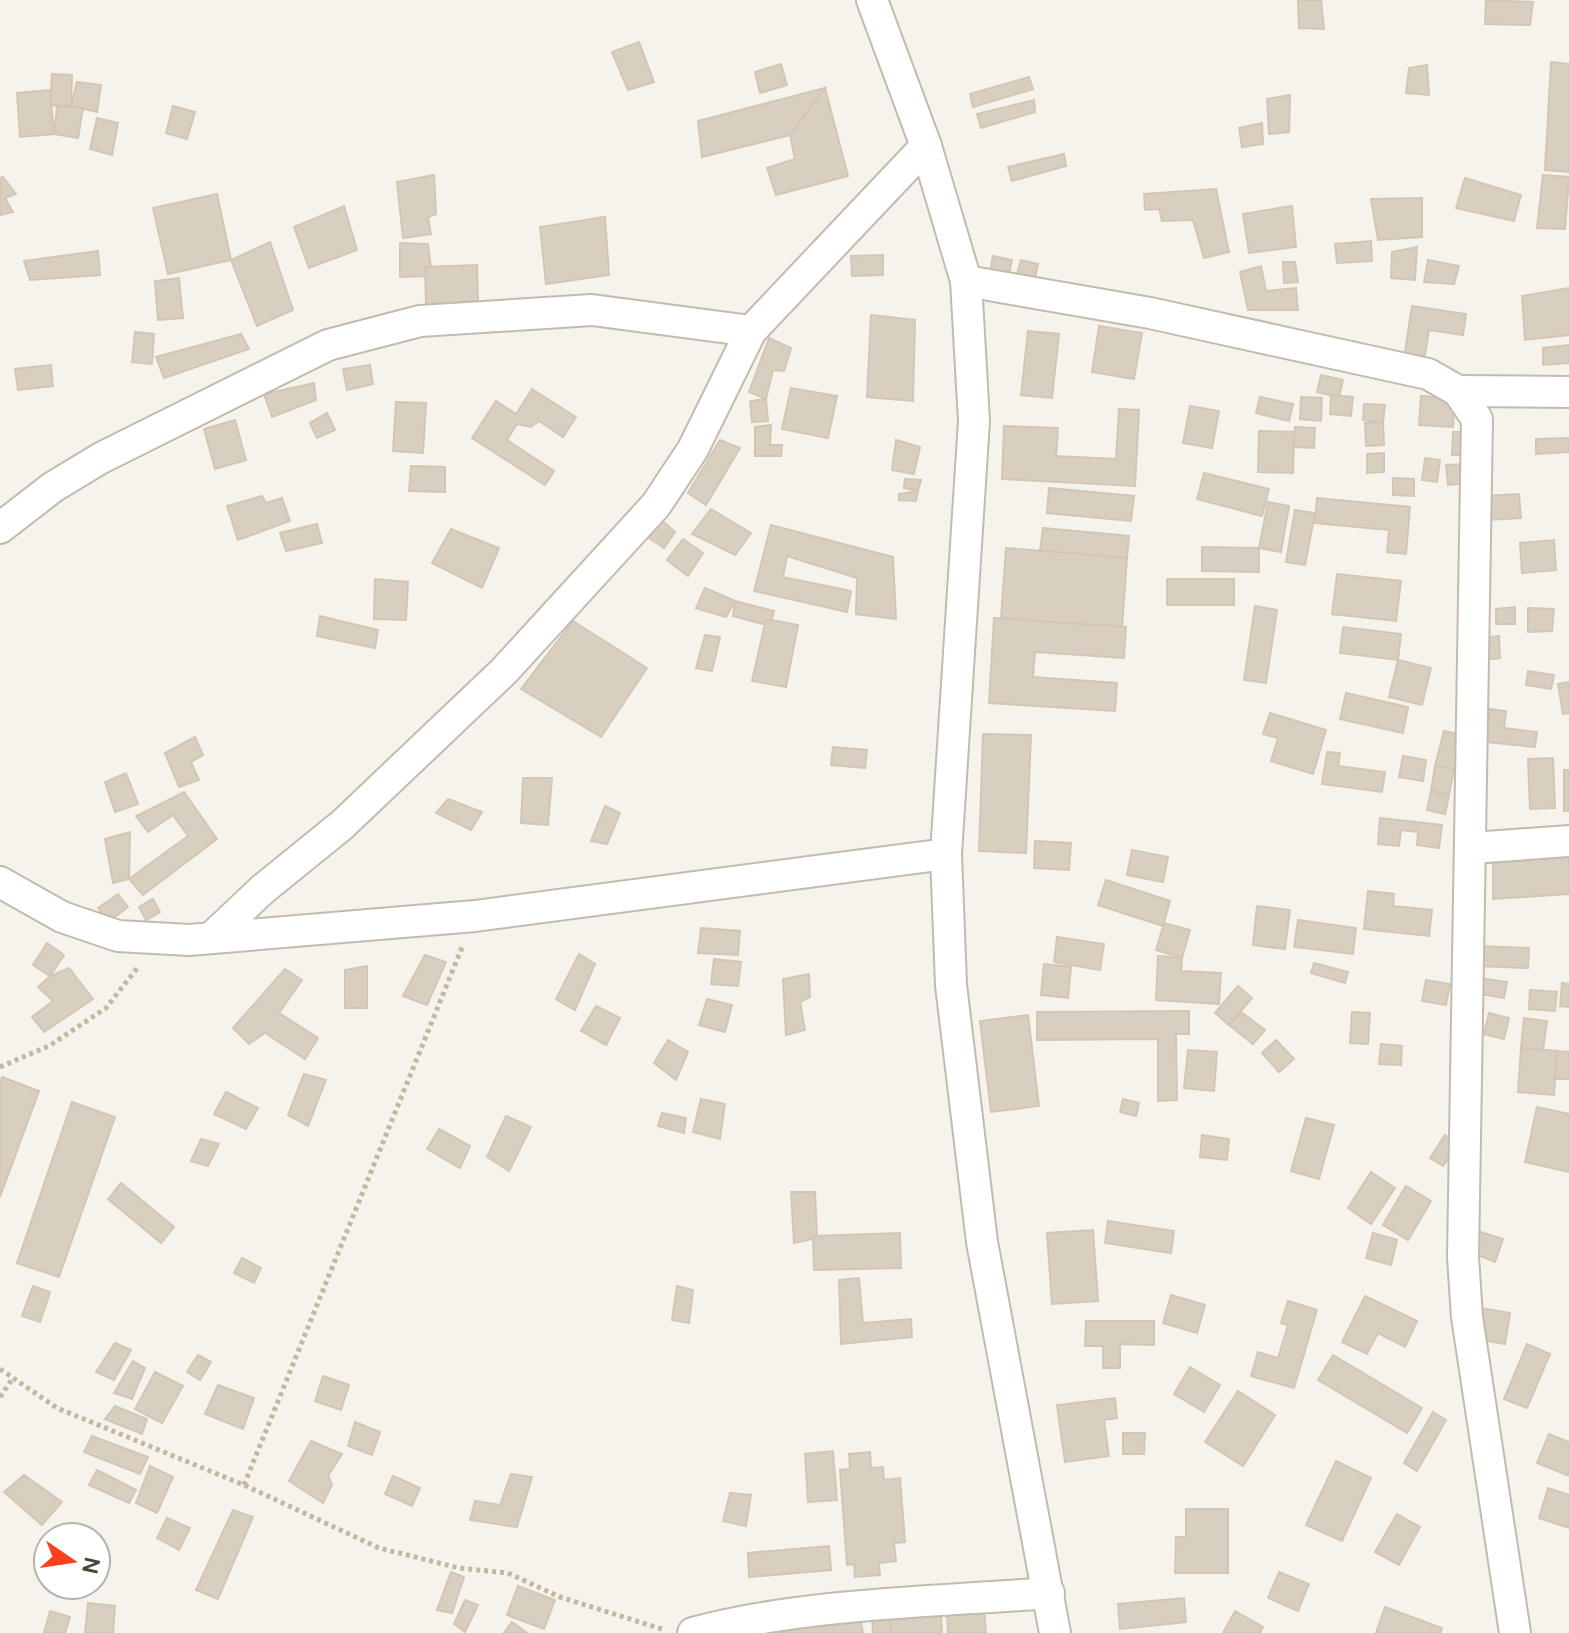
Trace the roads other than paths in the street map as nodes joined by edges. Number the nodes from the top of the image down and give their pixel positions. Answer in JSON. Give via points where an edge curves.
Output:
{"nodes":[{"id":1,"x":872,"y":0,"type":"edge"},
{"id":2,"x":926,"y":146,"type":"junction"},
{"id":3,"x":966,"y":281,"type":"junction"},
{"id":4,"x":751,"y":331,"type":"junction"},
{"id":5,"x":1458,"y":391,"type":"junction"},
{"id":6,"x":1569,"y":392,"type":"edge"},
{"id":7,"x":0,"y":528,"type":"edge"},
{"id":8,"x":1569,"y":841,"type":"edge"},
{"id":9,"x":1472,"y":848,"type":"junction"},
{"id":10,"x":946,"y":854,"type":"junction"},
{"id":11,"x":0,"y":882,"type":"edge"},
{"id":12,"x":211,"y":938,"type":"junction"},
{"id":13,"x":1049,"y":1593,"type":"junction"},
{"id":14,"x":693,"y":1633,"type":"edge"},
{"id":15,"x":1055,"y":1633,"type":"edge"},
{"id":16,"x":1515,"y":1633,"type":"edge"}],
"edges":[{"from":1,"to":2,"type":"street"},
{"from":2,"to":3,"type":"street"},
{"from":2,"to":4,"type":"street"},
{"from":3,"to":5,"type":"street","via":[[1150,313],[1428,374]]},
{"from":3,"to":10,"type":"street","via":[[974,421]]},
{"from":4,"to":7,"type":"street","via":[[592,310],[420,321],[328,345],[101,458]]},
{"from":4,"to":12,"type":"street","via":[[693,449],[656,505],[504,671],[342,825]]},
{"from":5,"to":6,"type":"street"},
{"from":5,"to":9,"type":"street","via":[[1477,419],[1479,441]]},
{"from":8,"to":9,"type":"street"},
{"from":9,"to":16,"type":"street","via":[[1463,1257],[1467,1317]]},
{"from":10,"to":12,"type":"street","via":[[475,916]]},
{"from":10,"to":13,"type":"street","via":[[951,985],[982,1242]]},
{"from":11,"to":12,"type":"street","via":[[62,917],[118,936]]},
{"from":13,"to":14,"type":"street","via":[[819,1611]]},
{"from":13,"to":15,"type":"street"}]}
